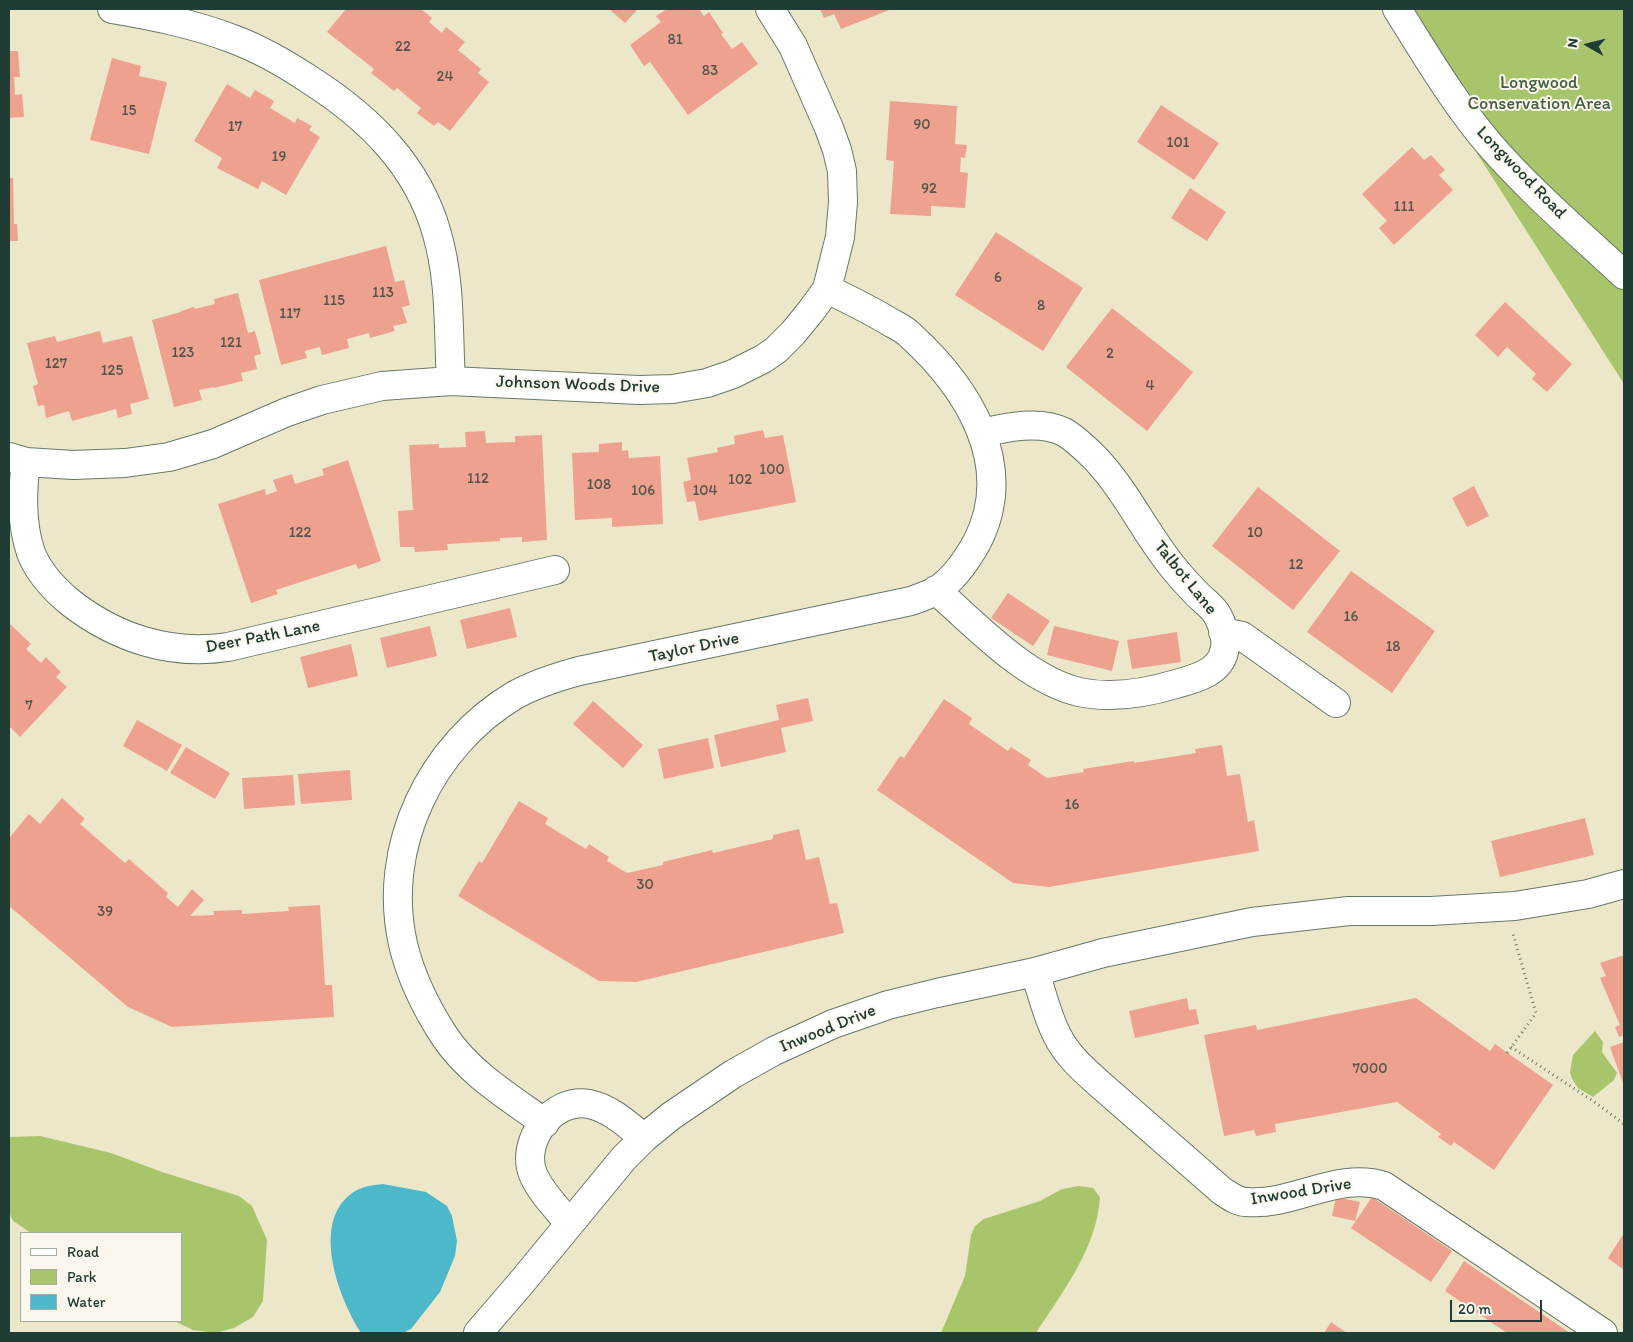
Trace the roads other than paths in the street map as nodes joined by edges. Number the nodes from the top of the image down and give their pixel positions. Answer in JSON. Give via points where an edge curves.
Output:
{"nodes":[{"id":1,"x":112,"y":9,"type":"edge"},
{"id":2,"x":770,"y":9,"type":"edge"},
{"id":3,"x":1397,"y":9,"type":"edge"},
{"id":4,"x":1624,"y":275,"type":"edge"},
{"id":5,"x":826,"y":289,"type":"junction"},
{"id":6,"x":451,"y":381,"type":"junction"},
{"id":7,"x":982,"y":433,"type":"junction"},
{"id":8,"x":17,"y":460,"type":"edge"},
{"id":9,"x":555,"y":570,"type":"dead end"},
{"id":10,"x":936,"y":590,"type":"junction"},
{"id":11,"x":1223,"y":632,"type":"junction"},
{"id":12,"x":1336,"y":703,"type":"dead end"},
{"id":13,"x":1624,"y":884,"type":"edge"},
{"id":14,"x":1035,"y":972,"type":"junction"},
{"id":15,"x":545,"y":1123,"type":"junction"},
{"id":16,"x":644,"y":1138,"type":"junction"},
{"id":17,"x":569,"y":1223,"type":"junction"},
{"id":18,"x":478,"y":1333,"type":"edge"},
{"id":19,"x":1603,"y":1333,"type":"edge"}],
"edges":[{"from":1,"to":6,"type":"street","via":[[191,25],[267,55],[341,101],[392,147],[416,182],[437,234],[448,288]]},
{"from":2,"to":5,"type":"street","name":"Johnson Woods Drive","via":[[807,76],[829,128],[842,171],[842,220]]},
{"from":3,"to":4,"type":"street","name":"Longwood Road","via":[[1462,110],[1490,145]]},
{"from":5,"to":6,"type":"street","name":"Johnson Woods Drive","via":[[812,311],[776,350],[733,374],[707,383],[640,390]]},
{"from":5,"to":7,"type":"street","name":"Taylor Drive","via":[[907,332],[950,377]]},
{"from":6,"to":8,"type":"street","name":"Johnson Woods Drive","via":[[382,386],[322,400],[212,444],[169,457],[72,466]]},
{"from":7,"to":10,"type":"street","name":"Taylor Drive","via":[[989,456],[991,484],[985,524],[973,550],[957,572]]},
{"from":7,"to":11,"type":"street","name":"Talbot Lane","via":[[1015,427],[1054,428],[1087,449],[1109,473],[1172,566],[1216,613]]},
{"from":8,"to":9,"type":"street","name":"Deer Path Lane","via":[[23,521],[32,553],[47,579],[67,599],[105,626],[164,646],[195,650],[228,647]]},
{"from":10,"to":11,"type":"street","name":"Talbot Lane","via":[[1005,652],[1044,678],[1090,694],[1117,695],[1160,689],[1201,677],[1221,659]]},
{"from":10,"to":15,"type":"street","name":"Taylor Drive","via":[[911,602],[557,677],[516,695],[479,720],[448,753],[424,791],[400,863],[400,923],[409,965],[425,1005],[457,1053],[489,1082]]},
{"from":11,"to":12,"type":"street","via":[[1242,636]]},
{"from":13,"to":14,"type":"street","name":"Inwood Drive","via":[[1588,894],[1505,907],[1349,912],[1280,918],[1103,953]]},
{"from":14,"to":16,"type":"street","name":"Inwood Drive","via":[[888,1005],[824,1027],[733,1074]]},
{"from":14,"to":19,"type":"street","name":"Inwood Drive","via":[[1057,1035],[1070,1054],[1222,1192],[1246,1202],[1263,1202],[1347,1183],[1384,1186]]},
{"from":15,"to":16,"type":"street","via":[[565,1106],[581,1103],[608,1112]]},
{"from":15,"to":17,"type":"street","via":[[533,1141],[530,1164],[541,1189]]},
{"from":16,"to":17,"type":"street","name":"Inwood Drive"},
{"from":17,"to":18,"type":"street","name":"Inwood Drive"}]}
